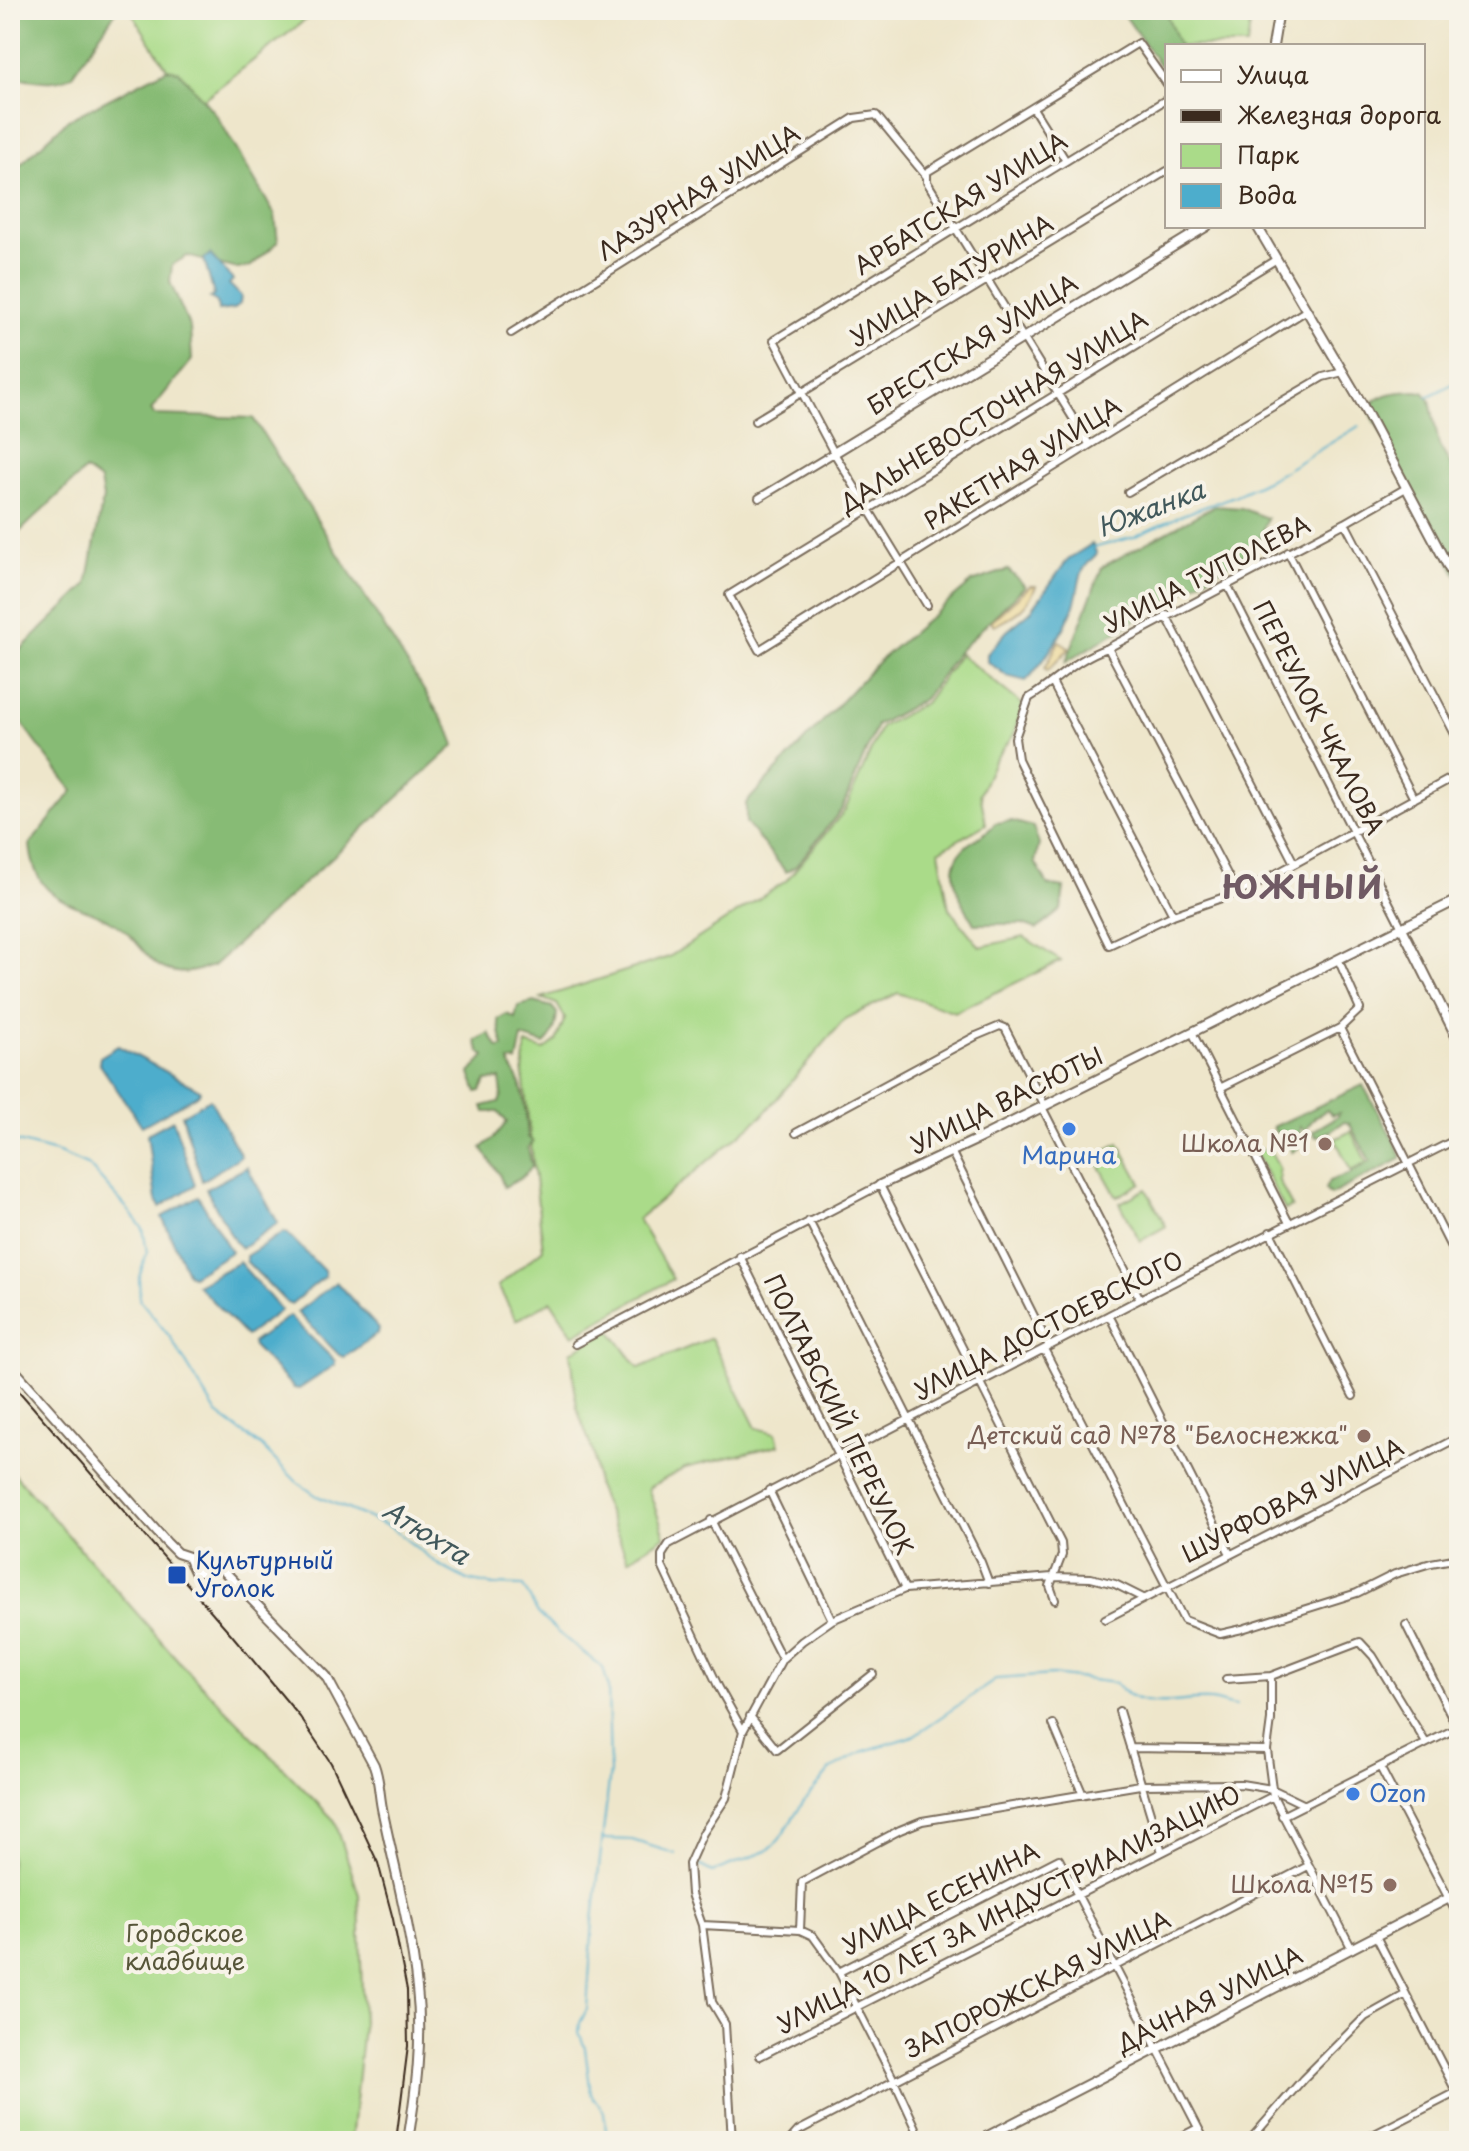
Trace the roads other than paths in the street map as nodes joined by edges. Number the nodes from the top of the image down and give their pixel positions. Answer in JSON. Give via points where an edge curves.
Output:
{"nodes":[{"id":1,"x":1279,"y":10,"type":"edge"},
{"id":2,"x":1273,"y":44,"type":"edge"},
{"id":3,"x":1165,"y":81,"type":"edge"},
{"id":4,"x":1165,"y":100,"type":"edge"},
{"id":5,"x":1033,"y":108,"type":"junction"},
{"id":6,"x":1066,"y":161,"type":"junction"},
{"id":7,"x":1165,"y":172,"type":"edge"},
{"id":8,"x":927,"y":175,"type":"junction"},
{"id":9,"x":1204,"y":228,"type":"edge"},
{"id":10,"x":1258,"y":228,"type":"edge"},
{"id":11,"x":957,"y":229,"type":"junction"},
{"id":12,"x":1277,"y":259,"type":"junction"},
{"id":13,"x":988,"y":281,"type":"junction"},
{"id":14,"x":1307,"y":310,"type":"junction"},
{"id":15,"x":511,"y":333,"type":"dead end"},
{"id":16,"x":1024,"y":337,"type":"junction"},
{"id":17,"x":1343,"y":372,"type":"junction"},
{"id":18,"x":1058,"y":393,"type":"junction"},
{"id":19,"x":802,"y":394,"type":"junction"},
{"id":20,"x":755,"y":421,"type":"dead end"},
{"id":21,"x":1089,"y":444,"type":"junction"},
{"id":22,"x":834,"y":453,"type":"junction"},
{"id":23,"x":1406,"y":488,"type":"junction"},
{"id":24,"x":1128,"y":492,"type":"dead end"},
{"id":25,"x":759,"y":498,"type":"dead end"},
{"id":26,"x":869,"y":511,"type":"junction"},
{"id":27,"x":1345,"y":523,"type":"junction"},
{"id":28,"x":1288,"y":552,"type":"junction"},
{"id":29,"x":900,"y":562,"type":"junction"},
{"id":30,"x":1227,"y":584,"type":"junction"},
{"id":31,"x":1459,"y":587,"type":"edge"},
{"id":32,"x":927,"y":605,"type":"dead end"},
{"id":33,"x":1166,"y":615,"type":"junction"},
{"id":34,"x":1108,"y":648,"type":"junction"},
{"id":35,"x":759,"y":650,"type":"joint"},
{"id":36,"x":1053,"y":684,"type":"junction"},
{"id":37,"x":1459,"y":742,"type":"edge"},
{"id":38,"x":1459,"y":774,"type":"edge"},
{"id":39,"x":1414,"y":799,"type":"junction"},
{"id":40,"x":1355,"y":832,"type":"junction"},
{"id":41,"x":1294,"y":863,"type":"junction"},
{"id":42,"x":1237,"y":893,"type":"junction"},
{"id":43,"x":1459,"y":899,"type":"edge"},
{"id":44,"x":1173,"y":915,"type":"junction"},
{"id":45,"x":1402,"y":928,"type":"junction"},
{"id":46,"x":1338,"y":959,"type":"junction"},
{"id":47,"x":1340,"y":1028,"type":"junction"},
{"id":48,"x":1192,"y":1032,"type":"junction"},
{"id":49,"x":1459,"y":1042,"type":"edge"},
{"id":50,"x":1220,"y":1088,"type":"junction"},
{"id":51,"x":1043,"y":1106,"type":"junction"},
{"id":52,"x":796,"y":1133,"type":"dead end"},
{"id":53,"x":1459,"y":1138,"type":"edge"},
{"id":54,"x":951,"y":1151,"type":"junction"},
{"id":55,"x":1409,"y":1163,"type":"junction"},
{"id":56,"x":880,"y":1185,"type":"junction"},
{"id":57,"x":809,"y":1221,"type":"junction"},
{"id":58,"x":1289,"y":1223,"type":"junction"},
{"id":59,"x":1270,"y":1232,"type":"junction"},
{"id":60,"x":740,"y":1256,"type":"junction"},
{"id":61,"x":1459,"y":1263,"type":"edge"},
{"id":62,"x":1140,"y":1299,"type":"junction"},
{"id":63,"x":1109,"y":1315,"type":"junction"},
{"id":64,"x":575,"y":1344,"type":"dead end"},
{"id":65,"x":1046,"y":1348,"type":"junction"},
{"id":66,"x":10,"y":1365,"type":"edge"},
{"id":67,"x":980,"y":1382,"type":"junction"},
{"id":68,"x":1353,"y":1396,"type":"dead end"},
{"id":69,"x":908,"y":1419,"type":"junction"},
{"id":70,"x":1459,"y":1437,"type":"edge"},
{"id":71,"x":838,"y":1456,"type":"junction"},
{"id":72,"x":769,"y":1490,"type":"junction"},
{"id":73,"x":711,"y":1520,"type":"junction"},
{"id":74,"x":1230,"y":1554,"type":"junction"},
{"id":75,"x":1459,"y":1558,"type":"edge"},
{"id":76,"x":1052,"y":1577,"type":"junction"},
{"id":77,"x":989,"y":1583,"type":"junction"},
{"id":78,"x":1165,"y":1587,"type":"junction"},
{"id":79,"x":905,"y":1589,"type":"junction"},
{"id":80,"x":1143,"y":1598,"type":"junction"},
{"id":81,"x":1055,"y":1600,"type":"dead end"},
{"id":82,"x":1105,"y":1619,"type":"dead end"},
{"id":83,"x":832,"y":1620,"type":"junction"},
{"id":84,"x":1406,"y":1625,"type":"dead end"},
{"id":85,"x":782,"y":1659,"type":"junction"},
{"id":86,"x":873,"y":1674,"type":"dead end"},
{"id":87,"x":1271,"y":1676,"type":"junction"},
{"id":88,"x":1226,"y":1679,"type":"dead end"},
{"id":89,"x":1119,"y":1711,"type":"dead end"},
{"id":90,"x":750,"y":1716,"type":"junction"},
{"id":91,"x":1053,"y":1724,"type":"dead end"},
{"id":92,"x":1458,"y":1728,"type":"edge"},
{"id":93,"x":743,"y":1731,"type":"junction"},
{"id":94,"x":1426,"y":1743,"type":"junction"},
{"id":95,"x":1130,"y":1748,"type":"junction"},
{"id":96,"x":1267,"y":1750,"type":"junction"},
{"id":97,"x":1380,"y":1767,"type":"junction"},
{"id":98,"x":1140,"y":1785,"type":"junction"},
{"id":99,"x":1272,"y":1792,"type":"junction"},
{"id":100,"x":1083,"y":1795,"type":"junction"},
{"id":101,"x":1305,"y":1805,"type":"junction"},
{"id":102,"x":1282,"y":1816,"type":"junction"},
{"id":103,"x":1162,"y":1852,"type":"junction"},
{"id":104,"x":1308,"y":1866,"type":"junction"},
{"id":105,"x":1459,"y":1893,"type":"edge"},
{"id":106,"x":1078,"y":1895,"type":"junction"},
{"id":107,"x":1449,"y":1898,"type":"junction"},
{"id":108,"x":1459,"y":1918,"type":"edge"},
{"id":109,"x":702,"y":1925,"type":"junction"},
{"id":110,"x":800,"y":1930,"type":"junction"},
{"id":111,"x":1376,"y":1936,"type":"junction"},
{"id":112,"x":1352,"y":1949,"type":"junction"},
{"id":113,"x":1115,"y":1966,"type":"junction"},
{"id":114,"x":839,"y":1972,"type":"junction"},
{"id":115,"x":1406,"y":1994,"type":"junction"},
{"id":116,"x":857,"y":2007,"type":"junction"},
{"id":117,"x":1157,"y":2049,"type":"junction"},
{"id":118,"x":760,"y":2056,"type":"dead end"},
{"id":119,"x":894,"y":2080,"type":"junction"},
{"id":120,"x":1458,"y":2093,"type":"edge"},
{"id":121,"x":1198,"y":2128,"type":"junction"},
{"id":122,"x":1385,"y":2129,"type":"junction"},
{"id":123,"x":408,"y":2141,"type":"edge"},
{"id":124,"x":732,"y":2141,"type":"edge"},
{"id":125,"x":789,"y":2141,"type":"edge"},
{"id":126,"x":922,"y":2141,"type":"edge"},
{"id":127,"x":978,"y":2141,"type":"edge"},
{"id":128,"x":1173,"y":2141,"type":"edge"},
{"id":129,"x":1205,"y":2141,"type":"edge"},
{"id":130,"x":1249,"y":2141,"type":"edge"},
{"id":131,"x":1361,"y":2141,"type":"edge"},
{"id":132,"x":1391,"y":2141,"type":"edge"}],
"edges":[{"from":1,"to":2,"type":"street"},
{"from":3,"to":5,"type":"street","via":[[1138,43]]},
{"from":4,"to":6,"type":"street","name":"АРБАТСКАЯ УЛИЦА"},
{"from":5,"to":6,"type":"street"},
{"from":5,"to":8,"type":"street"},
{"from":6,"to":11,"type":"street","name":"АРБАТСКАЯ УЛИЦА"},
{"from":7,"to":13,"type":"street","name":"УЛИЦА БАТУРИНА"},
{"from":8,"to":11,"type":"street"},
{"from":8,"to":15,"type":"street","name":"ЛАЗУРНАЯ УЛИЦА","via":[[876,115],[854,118]]},
{"from":9,"to":16,"type":"street","name":"БРЕСТСКАЯ УЛИЦА"},
{"from":10,"to":12,"type":"street"},
{"from":11,"to":13,"type":"street"},
{"from":11,"to":19,"type":"street","name":"АРБАТСКАЯ УЛИЦА","via":[[774,340]]},
{"from":12,"to":14,"type":"street"},
{"from":12,"to":18,"type":"street","name":"ДАЛЬНЕВОСТОЧНАЯ УЛИЦА"},
{"from":13,"to":16,"type":"street"},
{"from":13,"to":19,"type":"street","name":"УЛИЦА БАТУРИНА"},
{"from":14,"to":17,"type":"street"},
{"from":14,"to":21,"type":"street","name":"РАКЕТНАЯ УЛИЦА"},
{"from":16,"to":18,"type":"street"},
{"from":16,"to":22,"type":"street","name":"БРЕСТСКАЯ УЛИЦА"},
{"from":17,"to":23,"type":"street"},
{"from":17,"to":24,"type":"street","via":[[1323,377]]},
{"from":18,"to":21,"type":"street"},
{"from":18,"to":26,"type":"street","name":"ДАЛЬНЕВОСТОЧНАЯ УЛИЦА"},
{"from":19,"to":20,"type":"street","name":"УЛИЦА БАТУРИНА"},
{"from":19,"to":22,"type":"street"},
{"from":21,"to":29,"type":"street","name":"РАКЕТНАЯ УЛИЦА"},
{"from":22,"to":25,"type":"street","name":"БРЕСТСКАЯ УЛИЦА"},
{"from":22,"to":26,"type":"street"},
{"from":23,"to":27,"type":"street","name":"УЛИЦА ТУПОЛЕВА"},
{"from":23,"to":31,"type":"street"},
{"from":26,"to":29,"type":"street"},
{"from":26,"to":35,"type":"street","name":"ДАЛЬНЕВОСТОЧНАЯ УЛИЦА","via":[[729,595]]},
{"from":27,"to":28,"type":"street","name":"УЛИЦА ТУПОЛЕВА"},
{"from":27,"to":37,"type":"street"},
{"from":28,"to":30,"type":"street","name":"УЛИЦА ТУПОЛЕВА"},
{"from":28,"to":39,"type":"street"},
{"from":29,"to":32,"type":"street"},
{"from":29,"to":35,"type":"street","name":"РАКЕТНАЯ УЛИЦА"},
{"from":30,"to":33,"type":"street","name":"УЛИЦА ТУПОЛЕВА"},
{"from":30,"to":40,"type":"street","name":"ПЕРЕУЛОК ЧКАЛОВА"},
{"from":33,"to":34,"type":"street","name":"УЛИЦА ТУПОЛЕВА"},
{"from":33,"to":41,"type":"street"},
{"from":34,"to":36,"type":"street","name":"УЛИЦА ТУПОЛЕВА","via":[[1062,672]]},
{"from":34,"to":42,"type":"street"},
{"from":36,"to":44,"type":"street"},
{"from":36,"to":44,"type":"street","name":"УЛИЦА ТУПОЛЕВА","via":[[1029,698],[1015,738],[1018,759],[1109,945]]},
{"from":38,"to":39,"type":"street"},
{"from":39,"to":40,"type":"street"},
{"from":40,"to":41,"type":"street"},
{"from":40,"to":45,"type":"street","name":"ПЕРЕУЛОК ЧКАЛОВА"},
{"from":41,"to":42,"type":"street"},
{"from":42,"to":44,"type":"street"},
{"from":43,"to":45,"type":"street","name":"УЛИЦА ВАСЮТЫ"},
{"from":45,"to":46,"type":"street","name":"УЛИЦА ВАСЮТЫ"},
{"from":45,"to":49,"type":"street","name":"ПЕРЕУЛОК ЧКАЛОВА"},
{"from":46,"to":47,"type":"street","via":[[1360,1009]]},
{"from":46,"to":48,"type":"street","name":"УЛИЦА ВАСЮТЫ"},
{"from":47,"to":50,"type":"street"},
{"from":47,"to":55,"type":"street"},
{"from":48,"to":50,"type":"street"},
{"from":48,"to":51,"type":"street","name":"УЛИЦА ВАСЮТЫ"},
{"from":50,"to":58,"type":"street"},
{"from":51,"to":52,"type":"street","via":[[1000,1026]]},
{"from":51,"to":54,"type":"street","name":"УЛИЦА ВАСЮТЫ"},
{"from":51,"to":62,"type":"street"},
{"from":53,"to":55,"type":"street","name":"УЛИЦА ДОСТОЕВСКОГО"},
{"from":54,"to":56,"type":"street","name":"УЛИЦА ВАСЮТЫ"},
{"from":54,"to":65,"type":"street"},
{"from":55,"to":58,"type":"street","name":"УЛИЦА ДОСТОЕВСКОГО"},
{"from":55,"to":61,"type":"street"},
{"from":56,"to":57,"type":"street","name":"УЛИЦА ВАСЮТЫ"},
{"from":56,"to":67,"type":"street"},
{"from":57,"to":60,"type":"street","name":"УЛИЦА ВАСЮТЫ"},
{"from":57,"to":69,"type":"street"},
{"from":58,"to":59,"type":"street","name":"УЛИЦА ДОСТОЕВСКОГО"},
{"from":59,"to":62,"type":"street","name":"УЛИЦА ДОСТОЕВСКОГО"},
{"from":59,"to":68,"type":"street"},
{"from":60,"to":64,"type":"street","name":"УЛИЦА ВАСЮТЫ"},
{"from":60,"to":71,"type":"street","name":"ПОЛТАВСКИЙ ПЕРЕУЛОК"},
{"from":62,"to":63,"type":"street","name":"УЛИЦА ДОСТОЕВСКОГО"},
{"from":63,"to":65,"type":"street","name":"УЛИЦА ДОСТОЕВСКОГО"},
{"from":63,"to":74,"type":"street"},
{"from":65,"to":67,"type":"street","name":"УЛИЦА ДОСТОЕВСКОГО"},
{"from":65,"to":78,"type":"street"},
{"from":66,"to":123,"type":"street","via":[[177,1553],[231,1578],[326,1676],[374,1765],[417,1988],[417,2084]]},
{"from":67,"to":69,"type":"street","name":"УЛИЦА ДОСТОЕВСКОГО"},
{"from":67,"to":76,"type":"street","via":[[1061,1543],[1062,1555]]},
{"from":69,"to":71,"type":"street","name":"УЛИЦА ДОСТОЕВСКОГО"},
{"from":69,"to":77,"type":"street"},
{"from":70,"to":74,"type":"street","name":"ШУРФОВАЯ УЛИЦА"},
{"from":71,"to":72,"type":"street","name":"УЛИЦА ДОСТОЕВСКОГО"},
{"from":71,"to":79,"type":"street","name":"ПОЛТАВСКИЙ ПЕРЕУЛОК"},
{"from":72,"to":73,"type":"street","name":"УЛИЦА ДОСТОЕВСКОГО"},
{"from":72,"to":83,"type":"street"},
{"from":73,"to":85,"type":"street"},
{"from":73,"to":93,"type":"street","name":"УЛИЦА ДОСТОЕВСКОГО","via":[[669,1544],[662,1566]]},
{"from":74,"to":78,"type":"street","name":"ШУРФОВАЯ УЛИЦА"},
{"from":75,"to":78,"type":"street","via":[[1395,1574],[1357,1593],[1220,1634],[1184,1620]]},
{"from":76,"to":77,"type":"street"},
{"from":76,"to":80,"type":"street","via":[[1091,1578]]},
{"from":76,"to":81,"type":"street"},
{"from":77,"to":79,"type":"street"},
{"from":78,"to":80,"type":"street","name":"ШУРФОВАЯ УЛИЦА"},
{"from":79,"to":83,"type":"street"},
{"from":80,"to":82,"type":"street","name":"ШУРФОВАЯ УЛИЦА"},
{"from":83,"to":85,"type":"street"},
{"from":84,"to":92,"type":"street"},
{"from":85,"to":90,"type":"street"},
{"from":86,"to":90,"type":"street","via":[[777,1750]]},
{"from":87,"to":88,"type":"street"},
{"from":87,"to":94,"type":"street","via":[[1360,1642]]},
{"from":87,"to":96,"type":"street"},
{"from":89,"to":95,"type":"street"},
{"from":90,"to":93,"type":"street"},
{"from":91,"to":100,"type":"street"},
{"from":92,"to":94,"type":"street","name":"УЛИЦА 10 ЛЕТ ЗА ИНДУСТРИАЛИЗАЦИЮ"},
{"from":93,"to":109,"type":"street","via":[[726,1798],[689,1864],[691,1894]]},
{"from":94,"to":97,"type":"street","name":"УЛИЦА 10 ЛЕТ ЗА ИНДУСТРИАЛИЗАЦИЮ"},
{"from":95,"to":96,"type":"street"},
{"from":95,"to":98,"type":"street"},
{"from":96,"to":99,"type":"street"},
{"from":97,"to":101,"type":"street","name":"УЛИЦА 10 ЛЕТ ЗА ИНДУСТРИАЛИЗАЦИЮ"},
{"from":97,"to":107,"type":"street"},
{"from":98,"to":99,"type":"street","via":[[1241,1784]]},
{"from":98,"to":100,"type":"street"},
{"from":98,"to":103,"type":"street"},
{"from":99,"to":101,"type":"street"},
{"from":99,"to":102,"type":"street"},
{"from":99,"to":103,"type":"street","name":"УЛИЦА 10 ЛЕТ ЗА ИНДУСТРИАЛИЗАЦИЮ"},
{"from":100,"to":110,"type":"street","via":[[922,1821],[900,1830],[802,1882]]},
{"from":101,"to":102,"type":"street","name":"УЛИЦА 10 ЛЕТ ЗА ИНДУСТРИАЛИЗАЦИЮ"},
{"from":102,"to":104,"type":"street"},
{"from":103,"to":106,"type":"street","name":"УЛИЦА 10 ЛЕТ ЗА ИНДУСТРИАЛИЗАЦИЮ"},
{"from":104,"to":112,"type":"street"},
{"from":104,"to":113,"type":"street","name":"ЗАПОРОЖСКАЯ УЛИЦА"},
{"from":105,"to":107,"type":"street","name":"ДАЧНАЯ УЛИЦА"},
{"from":106,"to":113,"type":"street"},
{"from":106,"to":114,"type":"street","name":"УЛИЦА ЕСЕНИНА","via":[[1059,1859]]},
{"from":106,"to":116,"type":"street","name":"УЛИЦА 10 ЛЕТ ЗА ИНДУСТРИАЛИЗАЦИЮ"},
{"from":107,"to":108,"type":"street"},
{"from":107,"to":111,"type":"street","name":"ДАЧНАЯ УЛИЦА"},
{"from":109,"to":110,"type":"street"},
{"from":109,"to":124,"type":"street","via":[[712,2002],[725,2024]]},
{"from":110,"to":114,"type":"street","via":[[813,1936]]},
{"from":111,"to":112,"type":"street","name":"ДАЧНАЯ УЛИЦА"},
{"from":111,"to":115,"type":"street"},
{"from":112,"to":117,"type":"street","name":"ДАЧНАЯ УЛИЦА"},
{"from":113,"to":117,"type":"street"},
{"from":113,"to":119,"type":"street","name":"ЗАПОРОЖСКАЯ УЛИЦА"},
{"from":114,"to":116,"type":"street"},
{"from":115,"to":120,"type":"street"},
{"from":115,"to":130,"type":"street","via":[[1365,2017]]},
{"from":116,"to":118,"type":"street","name":"УЛИЦА 10 ЛЕТ ЗА ИНДУСТРИАЛИЗАЦИЮ"},
{"from":116,"to":119,"type":"street"},
{"from":117,"to":121,"type":"street"},
{"from":117,"to":127,"type":"street","name":"ДАЧНАЯ УЛИЦА"},
{"from":119,"to":125,"type":"street","name":"ЗАПОРОЖСКАЯ УЛИЦА","via":[[798,2131]]},
{"from":119,"to":126,"type":"street"},
{"from":120,"to":122,"type":"street"},
{"from":121,"to":128,"type":"street"},
{"from":121,"to":129,"type":"street"},
{"from":122,"to":131,"type":"street"},
{"from":122,"to":132,"type":"street"}]}
